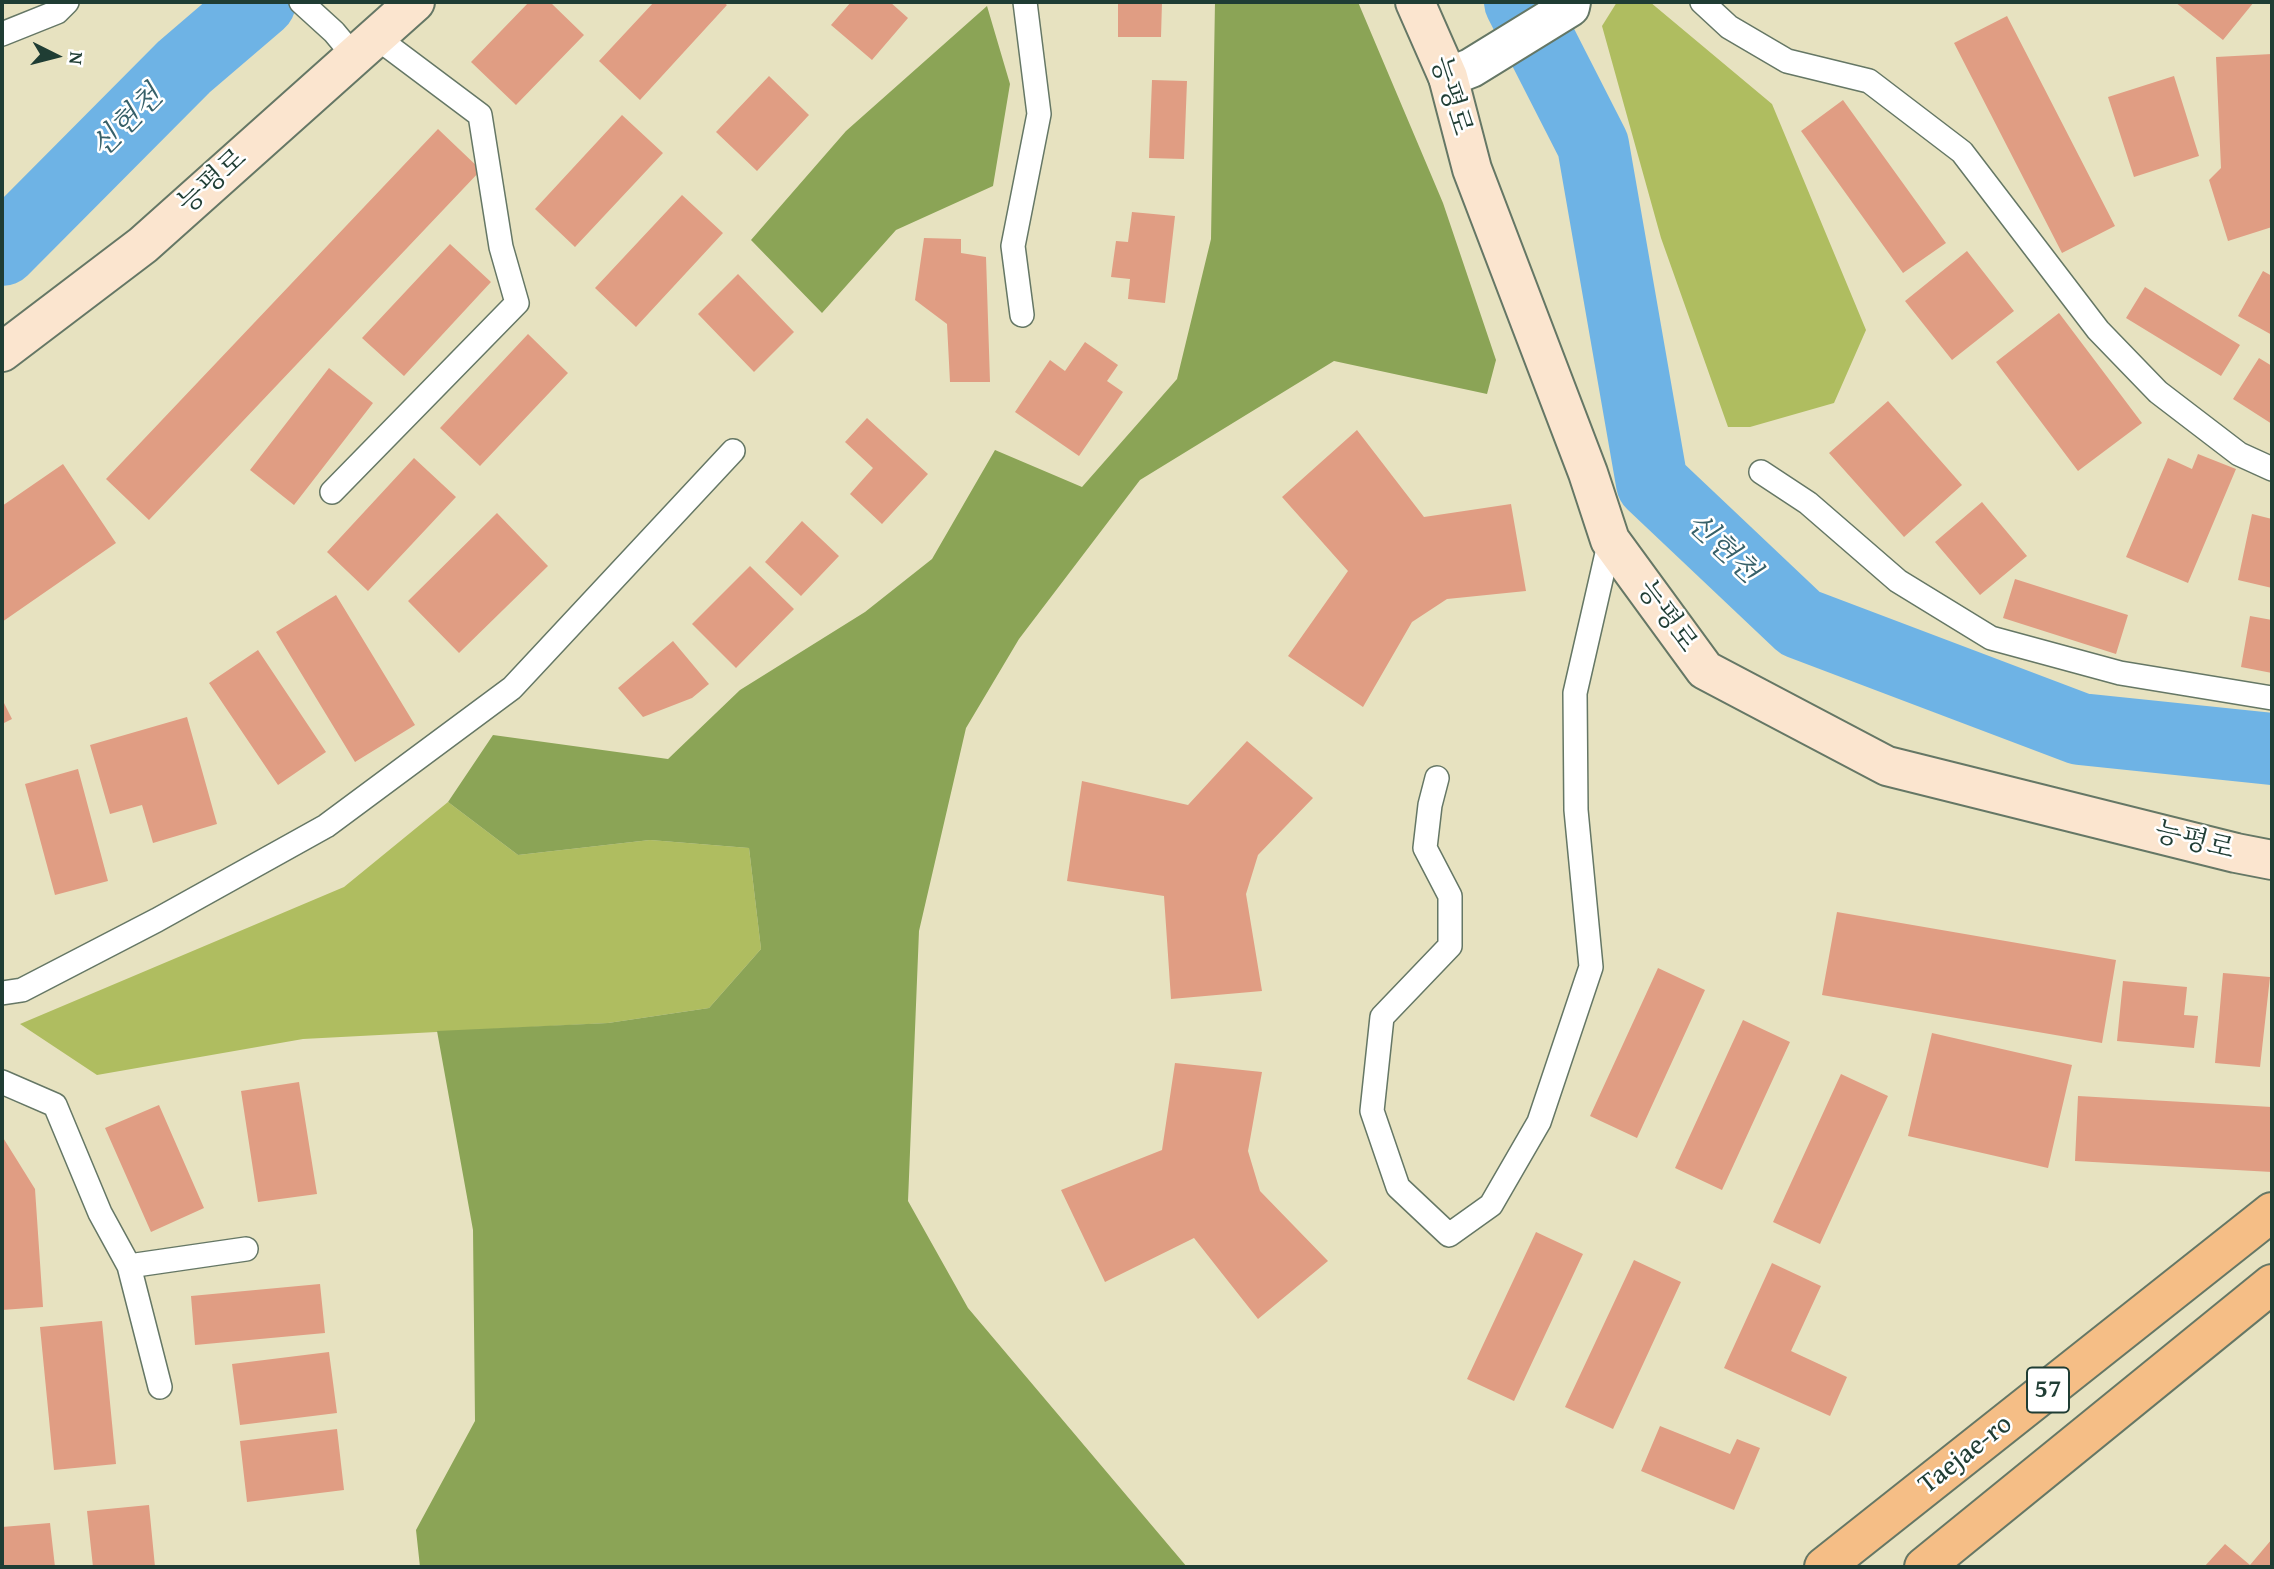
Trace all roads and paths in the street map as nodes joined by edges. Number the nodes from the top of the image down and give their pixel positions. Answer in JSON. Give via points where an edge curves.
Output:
{"nodes":[{"id":1,"x":67,"y":2,"type":"edge"},
{"id":2,"x":301,"y":2,"type":"edge"},
{"id":3,"x":415,"y":2,"type":"edge"},
{"id":4,"x":1025,"y":2,"type":"edge"},
{"id":5,"x":1415,"y":2,"type":"edge"},
{"id":6,"x":1702,"y":2,"type":"edge"},
{"id":7,"x":1571,"y":5,"type":"edge"},
{"id":8,"x":2,"y":34,"type":"edge"},
{"id":9,"x":355,"y":41,"type":"junction"},
{"id":10,"x":1460,"y":73,"type":"junction"},
{"id":11,"x":1022,"y":315,"type":"dead end"},
{"id":12,"x":2,"y":352,"type":"edge"},
{"id":13,"x":733,"y":451,"type":"dead end"},
{"id":14,"x":2272,"y":469,"type":"edge"},
{"id":15,"x":1761,"y":472,"type":"dead end"},
{"id":16,"x":332,"y":492,"type":"dead end"},
{"id":17,"x":1610,"y":540,"type":"junction"},
{"id":18,"x":2272,"y":698,"type":"edge"},
{"id":19,"x":1437,"y":778,"type":"dead end"},
{"id":20,"x":2272,"y":860,"type":"edge"},
{"id":21,"x":2,"y":993,"type":"edge"},
{"id":22,"x":2,"y":1082,"type":"edge"},
{"id":23,"x":2272,"y":1212,"type":"edge"},
{"id":24,"x":246,"y":1249,"type":"dead end"},
{"id":25,"x":129,"y":1266,"type":"junction"},
{"id":26,"x":2272,"y":1284,"type":"edge"},
{"id":27,"x":160,"y":1387,"type":"dead end"},
{"id":28,"x":1824,"y":1567,"type":"edge"},
{"id":29,"x":1924,"y":1567,"type":"edge"}],
"edges":[{"from":1,"to":8,"type":"lane","via":[[57,12]]},
{"from":2,"to":9,"type":"lane"},
{"from":3,"to":9,"type":"main road","name":"능평로"},
{"from":4,"to":11,"type":"lane","via":[[1039,114],[1013,246]]},
{"from":5,"to":10,"type":"main road","name":"능평로"},
{"from":6,"to":14,"type":"lane","via":[[1729,27],[1787,61],[1868,81],[1962,152],[2098,330],[2149,383],[2239,454]]},
{"from":7,"to":10,"type":"street"},
{"from":9,"to":12,"type":"main road","name":"능평로","via":[[143,245]]},
{"from":9,"to":16,"type":"lane","via":[[480,115],[501,247],[517,303]]},
{"from":10,"to":17,"type":"main road","name":"능평로","via":[[1472,169]]},
{"from":13,"to":21,"type":"lane","via":[[512,688],[327,826],[22,990]]},
{"from":15,"to":18,"type":"lane","via":[[1808,503],[1898,581],[1991,638],[2120,673]]},
{"from":17,"to":19,"type":"lane","via":[[1575,693],[1576,810],[1591,967],[1539,1122],[1491,1205],[1449,1235],[1398,1187],[1372,1111],[1382,1017],[1450,946],[1450,896],[1425,848]]},
{"from":17,"to":20,"type":"main road","name":"능평로","via":[[1705,670],[1887,766]]},
{"from":22,"to":25,"type":"lane","via":[[55,1105],[100,1213]]},
{"from":23,"to":28,"type":"highway","name":"Taejae-ro","number":"57"},
{"from":24,"to":25,"type":"lane"},
{"from":25,"to":27,"type":"lane"},
{"from":26,"to":29,"type":"highway","number":"57"}]}
